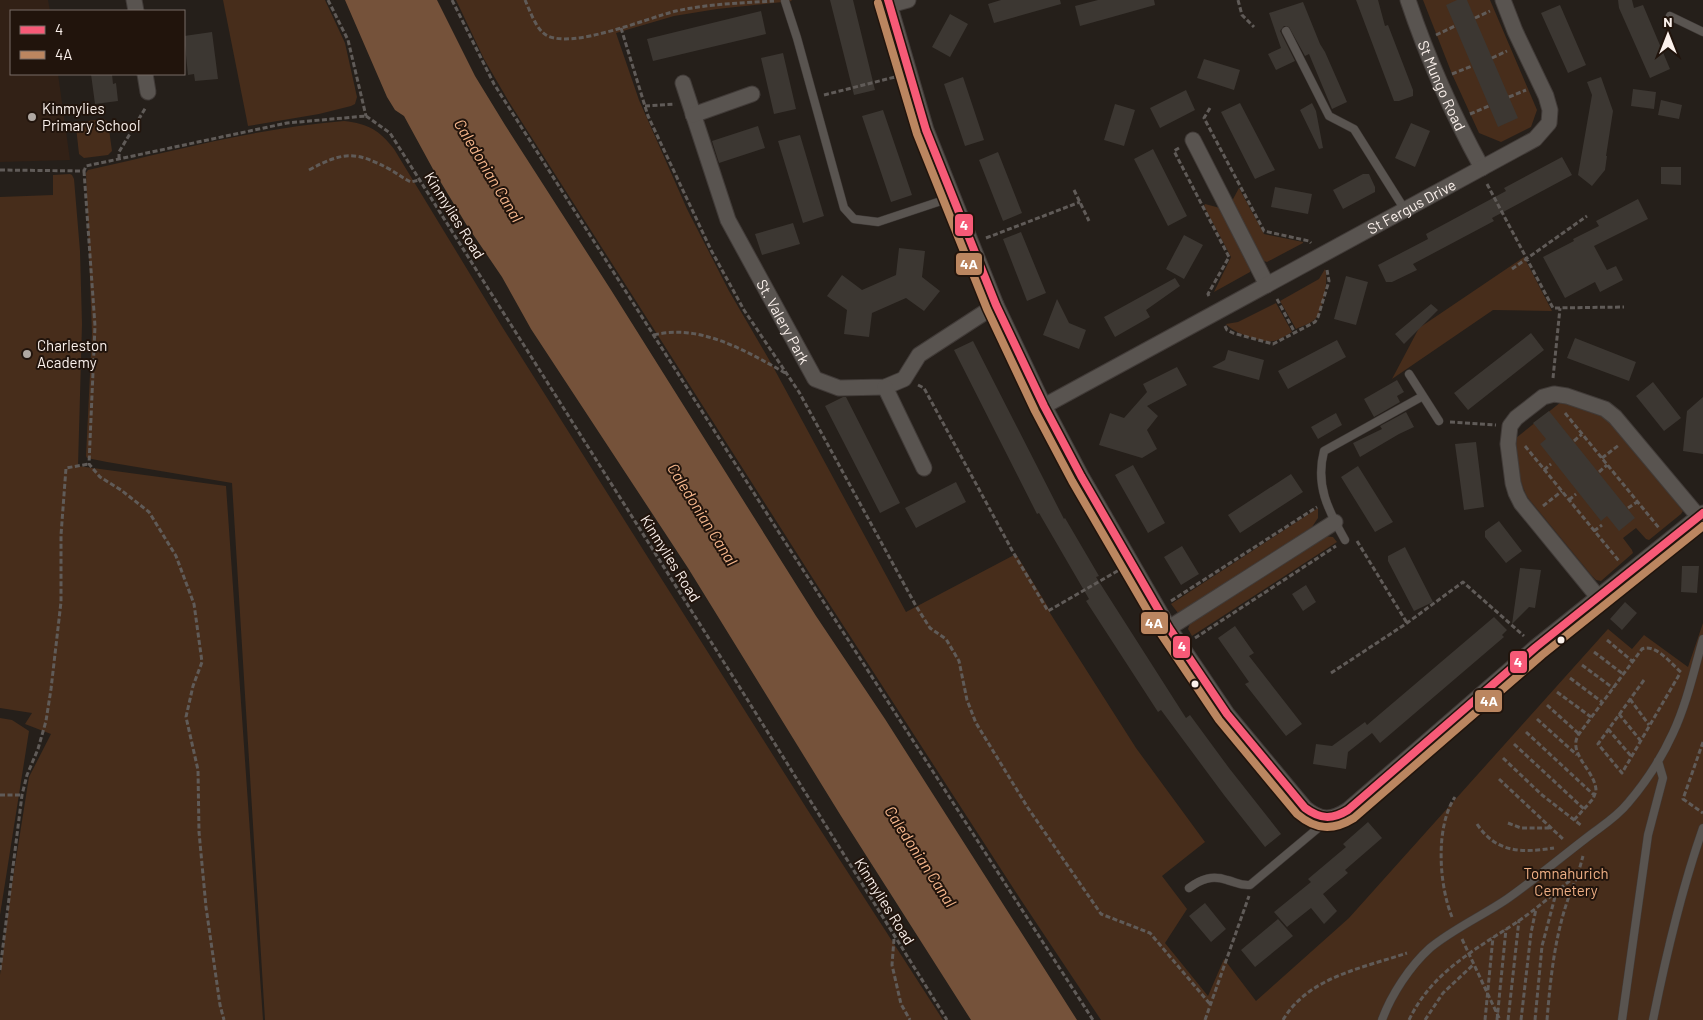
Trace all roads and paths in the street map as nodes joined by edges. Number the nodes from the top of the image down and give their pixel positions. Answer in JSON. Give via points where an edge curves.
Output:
{"nodes":[{"id":1,"x":328,"y":0,"type":"edge"},
{"id":2,"x":452,"y":0,"type":"edge"},
{"id":3,"x":525,"y":0,"type":"edge"},
{"id":4,"x":908,"y":0,"type":"edge"},
{"id":5,"x":1238,"y":0,"type":"edge"},
{"id":6,"x":1408,"y":0,"type":"edge"},
{"id":7,"x":1503,"y":0,"type":"edge"},
{"id":8,"x":786,"y":1,"type":"edge"},
{"id":9,"x":889,"y":3,"type":"edge"},
{"id":10,"x":1670,"y":16,"type":"dead end"},
{"id":11,"x":1254,"y":27,"type":"dead end"},
{"id":12,"x":621,"y":28,"type":"junction"},
{"id":13,"x":1286,"y":31,"type":"dead end"},
{"id":14,"x":1703,"y":32,"type":"edge"},
{"id":15,"x":1472,"y":66,"type":"dead end"},
{"id":16,"x":909,"y":72,"type":"junction"},
{"id":17,"x":145,"y":75,"type":"edge"},
{"id":18,"x":1440,"y":79,"type":"junction"},
{"id":19,"x":683,"y":83,"type":"dead end"},
{"id":20,"x":148,"y":92,"type":"joint"},
{"id":21,"x":752,"y":94,"type":"dead end"},
{"id":22,"x":813,"y":98,"type":"junction"},
{"id":23,"x":645,"y":106,"type":"junction"},
{"id":24,"x":1210,"y":108,"type":"dead end"},
{"id":25,"x":691,"y":109,"type":"junction"},
{"id":26,"x":366,"y":116,"type":"junction"},
{"id":27,"x":1194,"y":140,"type":"dead end"},
{"id":28,"x":118,"y":159,"type":"junction"},
{"id":29,"x":1481,"y":169,"type":"junction"},
{"id":30,"x":0,"y":170,"type":"edge"},
{"id":31,"x":309,"y":170,"type":"dead end"},
{"id":32,"x":84,"y":171,"type":"junction"},
{"id":33,"x":419,"y":180,"type":"junction"},
{"id":34,"x":1074,"y":190,"type":"dead end"},
{"id":35,"x":953,"y":197,"type":"junction"},
{"id":36,"x":1080,"y":202,"type":"junction"},
{"id":37,"x":1405,"y":210,"type":"junction"},
{"id":38,"x":1587,"y":216,"type":"dead end"},
{"id":39,"x":1089,"y":221,"type":"dead end"},
{"id":40,"x":972,"y":244,"type":"junction"},
{"id":41,"x":1321,"y":256,"type":"junction"},
{"id":42,"x":1230,"y":257,"type":"dead end"},
{"id":43,"x":1526,"y":259,"type":"junction"},
{"id":44,"x":1512,"y":269,"type":"dead end"},
{"id":45,"x":1267,"y":285,"type":"junction"},
{"id":46,"x":1277,"y":299,"type":"dead end"},
{"id":47,"x":996,"y":305,"type":"junction"},
{"id":48,"x":1624,"y":307,"type":"dead end"},
{"id":49,"x":1560,"y":308,"type":"junction"},
{"id":50,"x":1216,"y":312,"type":"junction"},
{"id":51,"x":1295,"y":333,"type":"junction"},
{"id":52,"x":654,"y":335,"type":"junction"},
{"id":53,"x":788,"y":374,"type":"junction"},
{"id":54,"x":1409,"y":374,"type":"dead end"},
{"id":55,"x":1553,"y":378,"type":"dead end"},
{"id":56,"x":904,"y":379,"type":"junction"},
{"id":57,"x":885,"y":387,"type":"junction"},
{"id":58,"x":1423,"y":396,"type":"junction"},
{"id":59,"x":1044,"y":406,"type":"junction"},
{"id":60,"x":1563,"y":410,"type":"dead end"},
{"id":61,"x":1439,"y":421,"type":"joint"},
{"id":62,"x":1510,"y":426,"type":"junction"},
{"id":63,"x":1582,"y":434,"type":"junction"},
{"id":64,"x":1574,"y":441,"type":"dead end"},
{"id":65,"x":1523,"y":443,"type":"dead end"},
{"id":66,"x":1620,"y":444,"type":"dead end"},
{"id":67,"x":1602,"y":458,"type":"junction"},
{"id":68,"x":89,"y":464,"type":"junction"},
{"id":69,"x":1551,"y":464,"type":"dead end"},
{"id":70,"x":1607,"y":465,"type":"junction"},
{"id":71,"x":924,"y":468,"type":"dead end"},
{"id":72,"x":1544,"y":470,"type":"junction"},
{"id":73,"x":1599,"y":472,"type":"dead end"},
{"id":74,"x":1562,"y":491,"type":"junction"},
{"id":75,"x":1576,"y":494,"type":"dead end"},
{"id":76,"x":1569,"y":500,"type":"junction"},
{"id":77,"x":1325,"y":502,"type":"junction"},
{"id":78,"x":1637,"y":502,"type":"junction"},
{"id":79,"x":1628,"y":508,"type":"dead end"},
{"id":80,"x":1538,"y":510,"type":"dead end"},
{"id":81,"x":1701,"y":514,"type":"edge"},
{"id":82,"x":1335,"y":522,"type":"junction"},
{"id":83,"x":1602,"y":525,"type":"dead end"},
{"id":84,"x":1594,"y":531,"type":"junction"},
{"id":85,"x":1660,"y":531,"type":"dead end"},
{"id":86,"x":1352,"y":534,"type":"dead end"},
{"id":87,"x":1345,"y":540,"type":"dead end"},
{"id":88,"x":1130,"y":563,"type":"junction"},
{"id":89,"x":1621,"y":564,"type":"dead end"},
{"id":90,"x":1598,"y":598,"type":"junction"},
{"id":91,"x":1158,"y":610,"type":"junction"},
{"id":92,"x":1407,"y":623,"type":"junction"},
{"id":93,"x":1169,"y":628,"type":"junction"},
{"id":94,"x":1703,"y":639,"type":"edge"},
{"id":95,"x":1607,"y":640,"type":"dead end"},
{"id":96,"x":1536,"y":646,"type":"junction"},
{"id":97,"x":1594,"y":652,"type":"dead end"},
{"id":98,"x":1632,"y":661,"type":"junction"},
{"id":99,"x":1582,"y":665,"type":"dead end"},
{"id":100,"x":1681,"y":672,"type":"junction"},
{"id":101,"x":1331,"y":673,"type":"dead end"},
{"id":102,"x":1623,"y":674,"type":"junction"},
{"id":103,"x":1570,"y":678,"type":"dead end"},
{"id":104,"x":1644,"y":680,"type":"dead end"},
{"id":105,"x":1691,"y":681,"type":"junction"},
{"id":106,"x":1612,"y":688,"type":"junction"},
{"id":107,"x":1557,"y":692,"type":"dead end"},
{"id":108,"x":1630,"y":700,"type":"junction"},
{"id":109,"x":1602,"y":702,"type":"junction"},
{"id":110,"x":1547,"y":705,"type":"dead end"},
{"id":111,"x":1619,"y":714,"type":"junction"},
{"id":112,"x":1591,"y":717,"type":"junction"},
{"id":113,"x":1537,"y":719,"type":"dead end"},
{"id":114,"x":1649,"y":725,"type":"junction"},
{"id":115,"x":1608,"y":729,"type":"junction"},
{"id":116,"x":1526,"y":732,"type":"dead end"},
{"id":117,"x":1578,"y":734,"type":"junction"},
{"id":118,"x":1640,"y":740,"type":"junction"},
{"id":119,"x":1703,"y":742,"type":"edge"},
{"id":120,"x":1514,"y":744,"type":"dead end"},
{"id":121,"x":1631,"y":756,"type":"junction"},
{"id":122,"x":1503,"y":758,"type":"dead end"},
{"id":123,"x":1581,"y":759,"type":"junction"},
{"id":124,"x":1658,"y":761,"type":"junction"},
{"id":125,"x":1499,"y":779,"type":"dead end"},
{"id":126,"x":0,"y":795,"type":"edge"},
{"id":127,"x":22,"y":796,"type":"junction"},
{"id":128,"x":1595,"y":796,"type":"junction"},
{"id":129,"x":1456,"y":797,"type":"dead end"},
{"id":130,"x":1584,"y":809,"type":"junction"},
{"id":131,"x":1703,"y":813,"type":"edge"},
{"id":132,"x":1324,"y":818,"type":"junction"},
{"id":133,"x":1574,"y":820,"type":"junction"},
{"id":134,"x":1477,"y":824,"type":"dead end"},
{"id":135,"x":1508,"y":824,"type":"dead end"},
{"id":136,"x":1551,"y":828,"type":"junction"},
{"id":137,"x":1703,"y":828,"type":"edge"},
{"id":138,"x":1588,"y":837,"type":"junction"},
{"id":139,"x":1574,"y":845,"type":"junction"},
{"id":140,"x":1578,"y":874,"type":"junction"},
{"id":141,"x":1250,"y":885,"type":"junction"},
{"id":142,"x":1189,"y":888,"type":"dead end"},
{"id":143,"x":1556,"y":892,"type":"junction"},
{"id":144,"x":1536,"y":908,"type":"junction"},
{"id":145,"x":1519,"y":920,"type":"junction"},
{"id":146,"x":1506,"y":929,"type":"junction"},
{"id":147,"x":1457,"y":930,"type":"junction"},
{"id":148,"x":1493,"y":937,"type":"junction"},
{"id":149,"x":894,"y":938,"type":"junction"},
{"id":150,"x":1414,"y":950,"type":"dead end"},
{"id":151,"x":1469,"y":953,"type":"junction"},
{"id":152,"x":1474,"y":964,"type":"junction"},
{"id":153,"x":0,"y":970,"type":"edge"},
{"id":154,"x":1487,"y":992,"type":"junction"},
{"id":155,"x":1210,"y":1004,"type":"junction"},
{"id":156,"x":1497,"y":1014,"type":"junction"},
{"id":157,"x":224,"y":1020,"type":"edge"},
{"id":158,"x":910,"y":1020,"type":"edge"},
{"id":159,"x":947,"y":1020,"type":"edge"},
{"id":160,"x":1092,"y":1020,"type":"edge"},
{"id":161,"x":1205,"y":1020,"type":"edge"},
{"id":162,"x":1283,"y":1020,"type":"edge"},
{"id":163,"x":1382,"y":1020,"type":"edge"},
{"id":164,"x":1409,"y":1020,"type":"edge"},
{"id":165,"x":1425,"y":1020,"type":"edge"},
{"id":166,"x":1485,"y":1020,"type":"edge"},
{"id":167,"x":1498,"y":1020,"type":"edge"},
{"id":168,"x":1508,"y":1020,"type":"edge"},
{"id":169,"x":1521,"y":1020,"type":"edge"},
{"id":170,"x":1534,"y":1020,"type":"edge"},
{"id":171,"x":1547,"y":1020,"type":"edge"},
{"id":172,"x":1622,"y":1020,"type":"edge"},
{"id":173,"x":1653,"y":1020,"type":"edge"}],
"edges":[{"from":1,"to":26,"type":"path","via":[[348,40]]},
{"from":2,"to":52,"type":"path","via":[[494,84]]},
{"from":3,"to":12,"type":"path","via":[[537,26],[546,35],[556,38],[580,38]]},
{"from":4,"to":9,"type":"street"},
{"from":5,"to":11,"type":"path","via":[[1242,15]]},
{"from":6,"to":18,"type":"street","name":"St Mungo Road"},
{"from":7,"to":29,"type":"street","name":"St Fergus Drive","via":[[1546,96],[1549,123],[1535,139]]},
{"from":8,"to":12,"type":"path","via":[[704,6]]},
{"from":8,"to":22,"type":"lane"},
{"from":9,"to":16,"type":"street"},
{"from":10,"to":14,"type":"lane"},
{"from":12,"to":23,"type":"path"},
{"from":13,"to":37,"type":"lane","via":[[1329,116],[1354,129]]},
{"from":15,"to":18,"type":"path"},
{"from":16,"to":22,"type":"path"},
{"from":16,"to":35,"type":"street","via":[[926,130]]},
{"from":17,"to":20,"type":"street"},
{"from":18,"to":29,"type":"street","name":"St Mungo Road"},
{"from":19,"to":25,"type":"street","name":"St. Valery Park"},
{"from":20,"to":28,"type":"path","via":[[148,104]]},
{"from":21,"to":25,"type":"street"},
{"from":22,"to":35,"type":"lane","via":[[844,208],[854,219],[878,222]]},
{"from":23,"to":25,"type":"path"},
{"from":23,"to":53,"type":"path","via":[[711,250],[744,310]]},
{"from":24,"to":41,"type":"path","via":[[1204,118],[1264,231],[1309,241]]},
{"from":25,"to":57,"type":"street","name":"St. Valery Park","via":[[728,220],[816,379],[839,388]]},
{"from":26,"to":28,"type":"path","via":[[287,123]]},
{"from":26,"to":33,"type":"path","name":"Kinmylies Road","via":[[390,133]]},
{"from":27,"to":45,"type":"street"},
{"from":28,"to":32,"type":"path","via":[[86,166]]},
{"from":29,"to":37,"type":"street","name":"St Fergus Drive"},
{"from":29,"to":43,"type":"path"},
{"from":30,"to":32,"type":"path"},
{"from":31,"to":33,"type":"path","via":[[332,158],[354,155],[411,182]]},
{"from":32,"to":68,"type":"path","via":[[96,326]]},
{"from":33,"to":149,"type":"path","name":"Kinmylies Road"},
{"from":34,"to":36,"type":"path"},
{"from":35,"to":40,"type":"street"},
{"from":36,"to":39,"type":"path"},
{"from":36,"to":40,"type":"path"},
{"from":37,"to":41,"type":"street","name":"St Fergus Drive"},
{"from":38,"to":43,"type":"path"},
{"from":40,"to":47,"type":"street"},
{"from":41,"to":45,"type":"street","name":"St Fergus Drive"},
{"from":41,"to":51,"type":"path","via":[[1330,277],[1318,317]]},
{"from":42,"to":50,"type":"path","via":[[1208,294]]},
{"from":43,"to":44,"type":"path"},
{"from":43,"to":49,"type":"path","via":[[1553,308]]},
{"from":45,"to":50,"type":"street","name":"St Fergus Drive"},
{"from":46,"to":51,"type":"path"},
{"from":47,"to":56,"type":"street","via":[[919,355]]},
{"from":47,"to":59,"type":"street"},
{"from":48,"to":49,"type":"path"},
{"from":49,"to":55,"type":"path"},
{"from":50,"to":51,"type":"path","via":[[1227,330],[1268,343],[1276,343]]},
{"from":50,"to":59,"type":"street","name":"St Fergus Drive"},
{"from":52,"to":53,"type":"path","via":[[666,332],[701,335],[744,350]]},
{"from":52,"to":160,"type":"path"},
{"from":53,"to":155,"type":"path","via":[[916,606],[930,628],[946,639],[959,661],[967,700],[976,723],[1028,808],[1101,914],[1150,933]]},
{"from":54,"to":58,"type":"lane"},
{"from":56,"to":57,"type":"street"},
{"from":56,"to":88,"type":"path","via":[[924,388],[1048,611]]},
{"from":57,"to":71,"type":"street"},
{"from":58,"to":61,"type":"lane"},
{"from":58,"to":77,"type":"lane","via":[[1324,451],[1320,465]]},
{"from":59,"to":88,"type":"street"},
{"from":60,"to":63,"type":"path"},
{"from":61,"to":62,"type":"path"},
{"from":62,"to":81,"type":"street","via":[[1543,397],[1554,394],[1605,409],[1625,426]]},
{"from":62,"to":90,"type":"street","via":[[1508,444],[1516,493],[1521,503]]},
{"from":63,"to":64,"type":"path"},
{"from":63,"to":67,"type":"path"},
{"from":65,"to":72,"type":"path"},
{"from":66,"to":67,"type":"path"},
{"from":67,"to":70,"type":"path"},
{"from":68,"to":127,"type":"path","via":[[66,468],[61,602],[51,689],[44,731]]},
{"from":68,"to":157,"type":"path","via":[[100,477],[149,512],[176,556],[194,604],[202,662],[186,717],[198,770],[199,832],[206,906]]},
{"from":69,"to":72,"type":"path"},
{"from":70,"to":73,"type":"path"},
{"from":70,"to":78,"type":"path"},
{"from":72,"to":74,"type":"path"},
{"from":74,"to":76,"type":"path"},
{"from":74,"to":80,"type":"path"},
{"from":75,"to":76,"type":"path"},
{"from":76,"to":84,"type":"path"},
{"from":77,"to":82,"type":"lane"},
{"from":77,"to":91,"type":"path"},
{"from":78,"to":79,"type":"path"},
{"from":78,"to":85,"type":"path"},
{"from":81,"to":90,"type":"street"},
{"from":82,"to":87,"type":"lane"},
{"from":82,"to":93,"type":"street"},
{"from":83,"to":84,"type":"path"},
{"from":84,"to":89,"type":"path"},
{"from":86,"to":92,"type":"path"},
{"from":88,"to":91,"type":"street"},
{"from":90,"to":96,"type":"street"},
{"from":91,"to":93,"type":"street"},
{"from":92,"to":96,"type":"path","via":[[1463,582]]},
{"from":92,"to":101,"type":"path"},
{"from":93,"to":132,"type":"street","via":[[1227,714],[1305,808]]},
{"from":94,"to":105,"type":"lane"},
{"from":95,"to":98,"type":"path"},
{"from":96,"to":132,"type":"street","via":[[1348,810],[1336,818]]},
{"from":97,"to":102,"type":"path"},
{"from":98,"to":100,"type":"path","via":[[1647,647]]},
{"from":98,"to":102,"type":"path"},
{"from":99,"to":106,"type":"path"},
{"from":100,"to":105,"type":"path"},
{"from":100,"to":114,"type":"path"},
{"from":102,"to":106,"type":"path"},
{"from":103,"to":109,"type":"path"},
{"from":104,"to":108,"type":"path"},
{"from":105,"to":124,"type":"lane","via":[[1674,733]]},
{"from":106,"to":109,"type":"path"},
{"from":107,"to":112,"type":"path"},
{"from":108,"to":111,"type":"path"},
{"from":108,"to":114,"type":"path"},
{"from":109,"to":112,"type":"path"},
{"from":110,"to":117,"type":"path"},
{"from":111,"to":115,"type":"path"},
{"from":111,"to":118,"type":"path"},
{"from":112,"to":117,"type":"path"},
{"from":113,"to":123,"type":"path"},
{"from":114,"to":118,"type":"path"},
{"from":115,"to":121,"type":"path"},
{"from":115,"to":121,"type":"path","via":[[1598,744],[1622,773]]},
{"from":116,"to":128,"type":"path"},
{"from":117,"to":123,"type":"path","via":[[1574,744]]},
{"from":118,"to":121,"type":"path"},
{"from":119,"to":131,"type":"path","via":[[1683,799]]},
{"from":120,"to":130,"type":"path"},
{"from":122,"to":133,"type":"path"},
{"from":123,"to":128,"type":"path","via":[[1595,783]]},
{"from":124,"to":138,"type":"lane","via":[[1628,803]]},
{"from":124,"to":172,"type":"lane","via":[[1663,778],[1648,835]]},
{"from":125,"to":136,"type":"path"},
{"from":126,"to":127,"type":"path"},
{"from":127,"to":153,"type":"path"},
{"from":128,"to":130,"type":"path"},
{"from":129,"to":147,"type":"path","via":[[1444,820],[1442,853],[1444,885]]},
{"from":130,"to":133,"type":"path"},
{"from":132,"to":141,"type":"lane","via":[[1317,829]]},
{"from":133,"to":138,"type":"path"},
{"from":134,"to":139,"type":"path","via":[[1492,842],[1514,850]]},
{"from":135,"to":136,"type":"path","via":[[1521,828]]},
{"from":136,"to":139,"type":"path"},
{"from":137,"to":173,"type":"lane","via":[[1668,945]]},
{"from":138,"to":139,"type":"lane"},
{"from":138,"to":140,"type":"path"},
{"from":139,"to":147,"type":"lane","via":[[1506,899]]},
{"from":140,"to":143,"type":"path"},
{"from":140,"to":171,"type":"path","via":[[1555,948]]},
{"from":141,"to":142,"type":"lane","via":[[1241,886],[1212,877],[1199,880]]},
{"from":141,"to":155,"type":"path"},
{"from":143,"to":144,"type":"path"},
{"from":143,"to":170,"type":"path","via":[[1542,946]]},
{"from":144,"to":145,"type":"path"},
{"from":144,"to":169,"type":"path"},
{"from":145,"to":146,"type":"path"},
{"from":145,"to":168,"type":"path"},
{"from":146,"to":148,"type":"path"},
{"from":146,"to":156,"type":"path"},
{"from":147,"to":151,"type":"path"},
{"from":147,"to":163,"type":"lane","via":[[1430,948],[1409,971]]},
{"from":148,"to":151,"type":"path"},
{"from":148,"to":154,"type":"path"},
{"from":149,"to":158,"type":"path","via":[[892,965],[901,1004]]},
{"from":149,"to":159,"type":"path","name":"Kinmylies Road"},
{"from":150,"to":162,"type":"path","via":[[1319,985],[1303,996]]},
{"from":151,"to":152,"type":"path"},
{"from":151,"to":164,"type":"path","via":[[1452,965],[1427,991]]},
{"from":152,"to":154,"type":"path"},
{"from":152,"to":165,"type":"path","via":[[1443,992]]},
{"from":154,"to":156,"type":"path"},
{"from":154,"to":166,"type":"path"},
{"from":155,"to":161,"type":"path"},
{"from":156,"to":167,"type":"path"}]}
